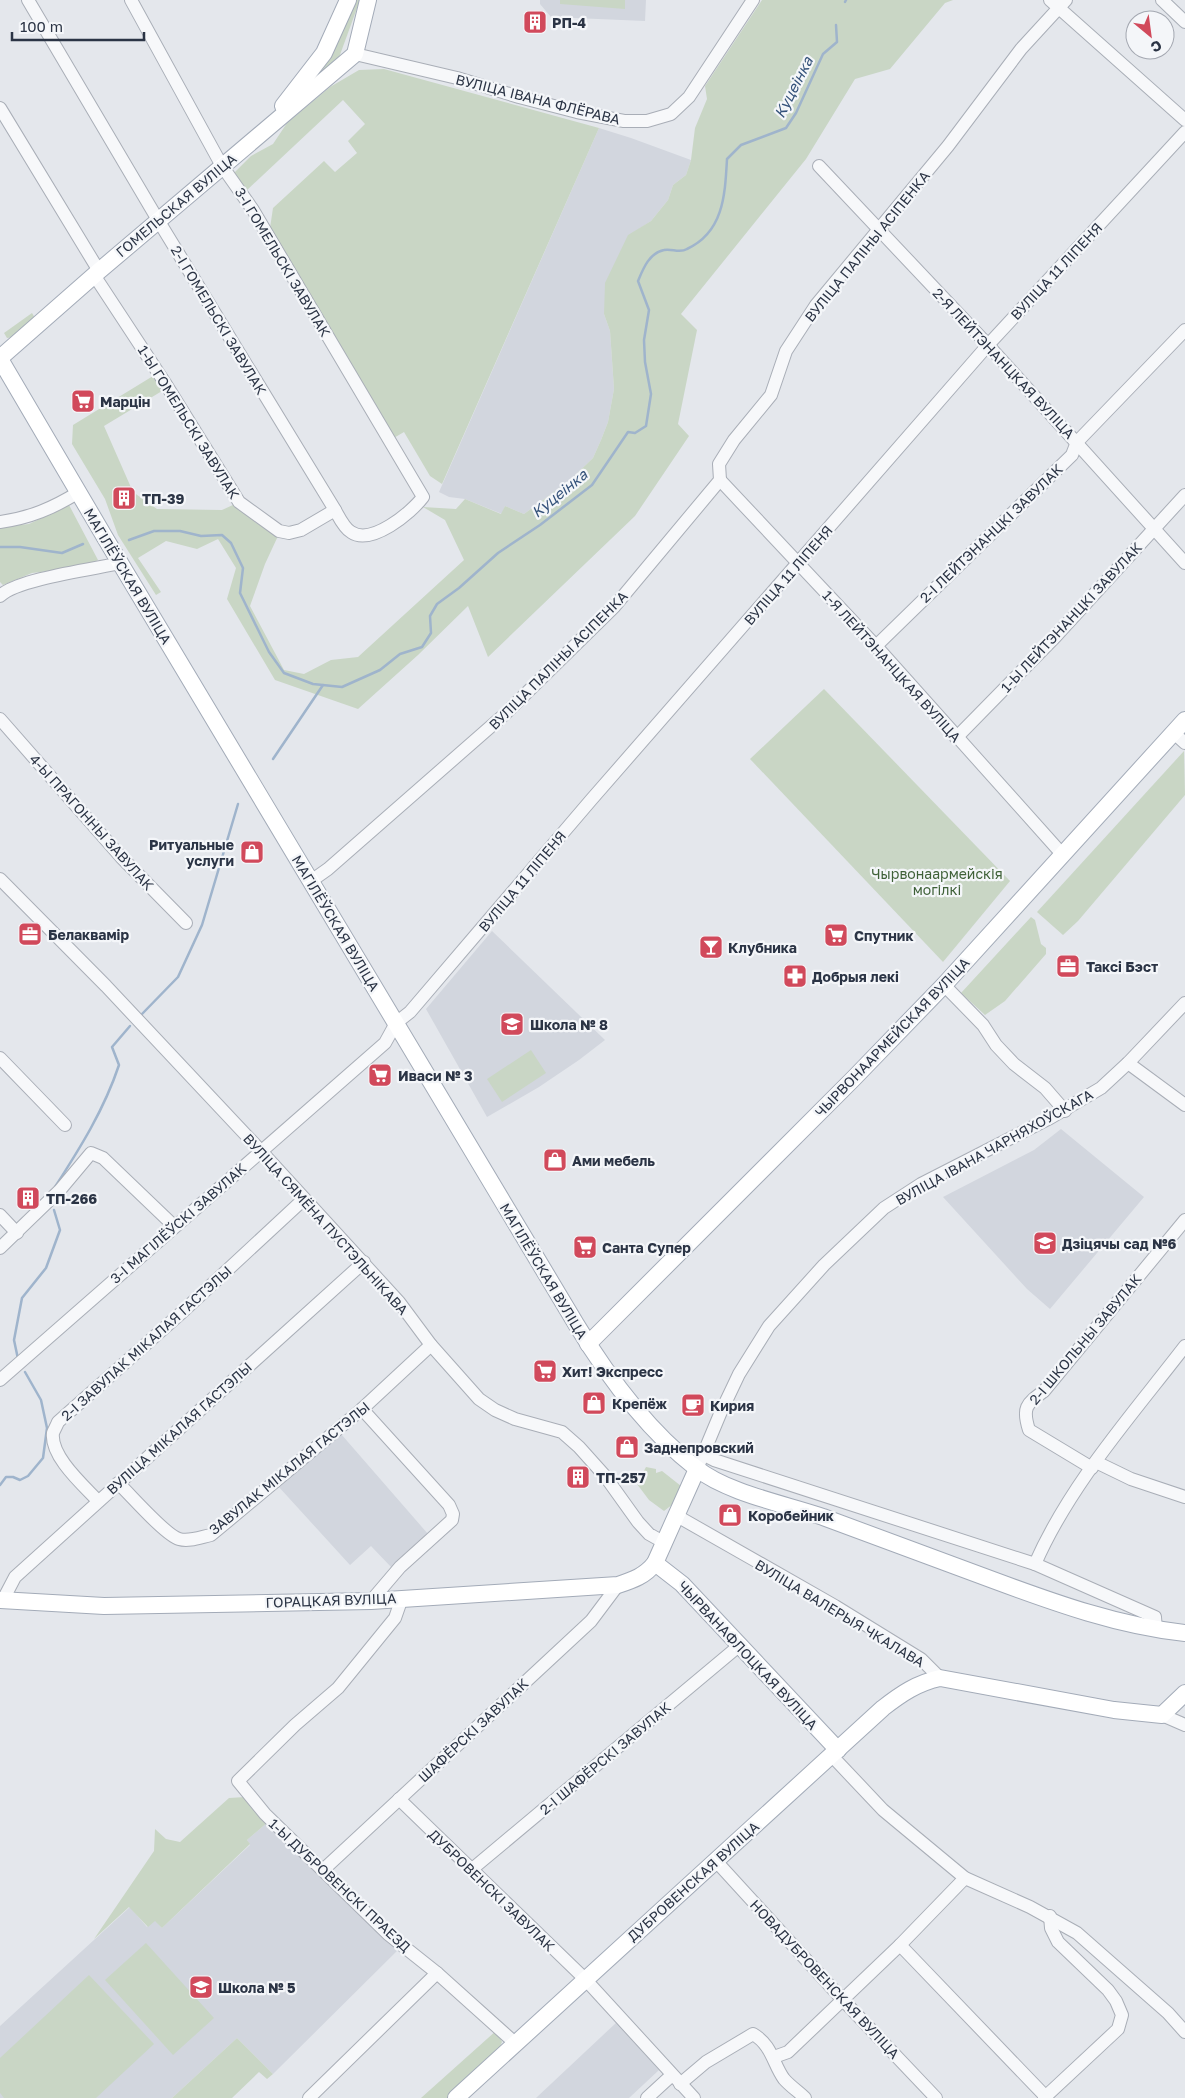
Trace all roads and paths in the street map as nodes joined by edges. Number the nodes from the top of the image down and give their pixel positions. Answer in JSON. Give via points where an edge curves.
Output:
{"nodes":[{"id":1,"x":28,"y":0,"type":"edge"},
{"id":2,"x":131,"y":0,"type":"edge"},
{"id":3,"x":348,"y":0,"type":"edge"},
{"id":4,"x":368,"y":0,"type":"edge"},
{"id":5,"x":753,"y":0,"type":"edge"},
{"id":6,"x":1162,"y":0,"type":"edge"},
{"id":7,"x":1058,"y":3,"type":"edge"},
{"id":8,"x":1185,"y":22,"type":"edge"},
{"id":9,"x":355,"y":54,"type":"junction"},
{"id":10,"x":0,"y":108,"type":"edge"},
{"id":11,"x":1185,"y":120,"type":"edge"},
{"id":12,"x":1185,"y":132,"type":"edge"},
{"id":13,"x":254,"y":139,"type":"junction"},
{"id":14,"x":222,"y":166,"type":"junction"},
{"id":15,"x":819,"y":166,"type":"dead end"},
{"id":16,"x":158,"y":220,"type":"junction"},
{"id":17,"x":879,"y":229,"type":"junction"},
{"id":18,"x":96,"y":273,"type":"junction"},
{"id":19,"x":1185,"y":330,"type":"edge"},
{"id":20,"x":988,"y":345,"type":"junction"},
{"id":21,"x":0,"y":358,"type":"edge"},
{"id":22,"x":1076,"y":442,"type":"junction"},
{"id":23,"x":720,"y":480,"type":"junction"},
{"id":24,"x":78,"y":492,"type":"junction"},
{"id":25,"x":1185,"y":495,"type":"edge"},
{"id":26,"x":423,"y":497,"type":"joint"},
{"id":27,"x":334,"y":510,"type":"junction"},
{"id":28,"x":0,"y":522,"type":"edge"},
{"id":29,"x":1154,"y":529,"type":"junction"},
{"id":30,"x":1185,"y":563,"type":"edge"},
{"id":31,"x":121,"y":564,"type":"junction"},
{"id":32,"x":798,"y":564,"type":"junction"},
{"id":33,"x":0,"y":596,"type":"edge"},
{"id":34,"x":876,"y":646,"type":"junction"},
{"id":35,"x":0,"y":719,"type":"edge"},
{"id":36,"x":1185,"y":720,"type":"edge"},
{"id":37,"x":956,"y":738,"type":"junction"},
{"id":38,"x":1179,"y":738,"type":"edge"},
{"id":39,"x":1062,"y":854,"type":"junction"},
{"id":40,"x":0,"y":879,"type":"edge"},
{"id":41,"x":311,"y":881,"type":"junction"},
{"id":42,"x":186,"y":923,"type":"dead end"},
{"id":43,"x":944,"y":985,"type":"junction"},
{"id":44,"x":1185,"y":1003,"type":"edge"},
{"id":45,"x":396,"y":1023,"type":"junction"},
{"id":46,"x":0,"y":1058,"type":"edge"},
{"id":47,"x":1128,"y":1063,"type":"junction"},
{"id":48,"x":1185,"y":1106,"type":"edge"},
{"id":49,"x":1065,"y":1111,"type":"junction"},
{"id":50,"x":65,"y":1125,"type":"dead end"},
{"id":51,"x":261,"y":1151,"type":"junction"},
{"id":52,"x":304,"y":1199,"type":"junction"},
{"id":53,"x":0,"y":1214,"type":"edge"},
{"id":54,"x":1185,"y":1220,"type":"edge"},
{"id":55,"x":174,"y":1226,"type":"junction"},
{"id":56,"x":17,"y":1233,"type":"junction"},
{"id":57,"x":0,"y":1248,"type":"edge"},
{"id":58,"x":364,"y":1262,"type":"junction"},
{"id":59,"x":588,"y":1344,"type":"junction"},
{"id":60,"x":431,"y":1345,"type":"junction"},
{"id":61,"x":1185,"y":1346,"type":"edge"},
{"id":62,"x":0,"y":1380,"type":"edge"},
{"id":63,"x":362,"y":1410,"type":"junction"},
{"id":64,"x":700,"y":1462,"type":"junction"},
{"id":65,"x":1094,"y":1465,"type":"junction"},
{"id":66,"x":118,"y":1482,"type":"junction"},
{"id":67,"x":1185,"y":1497,"type":"edge"},
{"id":68,"x":98,"y":1501,"type":"junction"},
{"id":69,"x":677,"y":1516,"type":"junction"},
{"id":70,"x":665,"y":1543,"type":"junction"},
{"id":71,"x":655,"y":1563,"type":"junction"},
{"id":72,"x":1035,"y":1564,"type":"junction"},
{"id":73,"x":618,"y":1585,"type":"junction"},
{"id":74,"x":402,"y":1598,"type":"junction"},
{"id":75,"x":2,"y":1600,"type":"edge"},
{"id":76,"x":371,"y":1601,"type":"junction"},
{"id":77,"x":1156,"y":1630,"type":"junction"},
{"id":78,"x":1185,"y":1633,"type":"edge"},
{"id":79,"x":740,"y":1645,"type":"junction"},
{"id":80,"x":940,"y":1678,"type":"junction"},
{"id":81,"x":1185,"y":1693,"type":"edge"},
{"id":82,"x":1162,"y":1715,"type":"junction"},
{"id":83,"x":1185,"y":1725,"type":"edge"},
{"id":84,"x":835,"y":1753,"type":"junction"},
{"id":85,"x":399,"y":1799,"type":"junction"},
{"id":86,"x":715,"y":1860,"type":"junction"},
{"id":87,"x":323,"y":1870,"type":"junction"},
{"id":88,"x":471,"y":1870,"type":"junction"},
{"id":89,"x":965,"y":1878,"type":"junction"},
{"id":90,"x":1050,"y":1916,"type":"junction"},
{"id":91,"x":900,"y":1945,"type":"junction"},
{"id":92,"x":436,"y":1973,"type":"junction"},
{"id":93,"x":585,"y":1980,"type":"junction"},
{"id":94,"x":842,"y":1999,"type":"junction"},
{"id":95,"x":1185,"y":2032,"type":"edge"},
{"id":96,"x":516,"y":2043,"type":"junction"},
{"id":97,"x":774,"y":2057,"type":"junction"},
{"id":98,"x":676,"y":2079,"type":"junction"},
{"id":99,"x":309,"y":2098,"type":"edge"},
{"id":100,"x":456,"y":2098,"type":"edge"},
{"id":101,"x":647,"y":2098,"type":"edge"},
{"id":102,"x":694,"y":2098,"type":"edge"},
{"id":103,"x":805,"y":2098,"type":"edge"},
{"id":104,"x":936,"y":2098,"type":"edge"},
{"id":105,"x":1045,"y":2098,"type":"edge"}],
"edges":[{"from":1,"to":16,"type":"street","name":"2-І ГОМЕЛЬСКІ ЗАВУЛАК"},
{"from":2,"to":14,"type":"street","name":"3-І ГОМЕЛЬСКІ ЗАВУЛАК"},
{"from":3,"to":13,"type":"main road","via":[[324,53]]},
{"from":4,"to":9,"type":"main road"},
{"from":5,"to":9,"type":"street","name":"ВУЛІЦА ІВАНА ФЛЁРАВА","via":[[688,97],[671,114],[647,121],[624,121],[577,112],[457,78]]},
{"from":6,"to":8,"type":"street"},
{"from":7,"to":11,"type":"street"},
{"from":7,"to":17,"type":"street","name":"ВУЛІЦА ПАЛІНЫ АСІПЕНКА","via":[[948,146]]},
{"from":9,"to":13,"type":"main road","name":"ГОМЕЛЬСКАЯ ВУЛІЦА"},
{"from":10,"to":18,"type":"street","name":"1-Ы ГОМЕЛЬСКІ ЗАВУЛАК"},
{"from":12,"to":20,"type":"street","name":"ВУЛІЦА 11 ЛІПЕНЯ"},
{"from":13,"to":14,"type":"main road","name":"ГОМЕЛЬСКАЯ ВУЛІЦА"},
{"from":14,"to":16,"type":"main road","name":"ГОМЕЛЬСКАЯ ВУЛІЦА"},
{"from":14,"to":26,"type":"street","name":"3-І ГОМЕЛЬСКІ ЗАВУЛАК","via":[[249,204]]},
{"from":15,"to":17,"type":"street","name":"2-Я ЛЕЙТЭНАНЦКАЯ ВУЛІЦА"},
{"from":16,"to":18,"type":"main road","name":"ГОМЕЛЬСКАЯ ВУЛІЦА"},
{"from":16,"to":27,"type":"street","name":"2-І ГОМЕЛЬСКІ ЗАВУЛАК"},
{"from":17,"to":20,"type":"street","name":"2-Я ЛЕЙТЭНАНЦКАЯ ВУЛІЦА"},
{"from":17,"to":23,"type":"street","name":"ВУЛІЦА ПАЛІНЫ АСІПЕНКА","via":[[816,305],[786,351],[771,394],[719,464]]},
{"from":18,"to":21,"type":"main road","name":"ГОМЕЛЬСКАЯ ВУЛІЦА"},
{"from":18,"to":27,"type":"street","name":"1-Ы ГОМЕЛЬСКІ ЗАВУЛАК","via":[[239,502],[280,531],[289,532],[301,530]]},
{"from":19,"to":22,"type":"street","name":"2-І ЛЕЙТЭНАНЦКІ ЗАВУЛАК"},
{"from":20,"to":22,"type":"street","name":"2-Я ЛЕЙТЭНАНЦКАЯ ВУЛІЦА"},
{"from":20,"to":32,"type":"street","name":"ВУЛІЦА 11 ЛІПЕНЯ"},
{"from":21,"to":24,"type":"main road","name":"МАГІЛЁЎСКАЯ ВУЛІЦА"},
{"from":22,"to":29,"type":"street","name":"2-Я ЛЕЙТЭНАНЦКАЯ ВУЛІЦА"},
{"from":22,"to":34,"type":"street","name":"2-І ЛЕЙТЭНАНЦКІ ЗАВУЛАК","via":[[1072,455]]},
{"from":23,"to":32,"type":"street","name":"1-Я ЛЕЙТЭНАНЦКАЯ ВУЛІЦА"},
{"from":23,"to":41,"type":"street","name":"ВУЛІЦА ПАЛІНЫ АСІПЕНКА","via":[[614,607],[505,714]]},
{"from":24,"to":28,"type":"street","via":[[23,519]]},
{"from":24,"to":31,"type":"main road","name":"МАГІЛЁЎСКАЯ ВУЛІЦА"},
{"from":25,"to":29,"type":"street","name":"1-Ы ЛЕЙТЭНАНЦКІ ЗАВУЛАК"},
{"from":26,"to":27,"type":"street","name":"2-І ГОМЕЛЬСКІ ЗАВУЛАК","via":[[380,533],[360,536],[350,532]]},
{"from":29,"to":30,"type":"street","name":"2-Я ЛЕЙТЭНАНЦКАЯ ВУЛІЦА"},
{"from":29,"to":37,"type":"street","name":"1-Ы ЛЕЙТЭНАНЦКІ ЗАВУЛАК"},
{"from":31,"to":33,"type":"street","via":[[30,582],[6,590]]},
{"from":31,"to":41,"type":"main road","name":"МАГІЛЁЎСКАЯ ВУЛІЦА"},
{"from":32,"to":34,"type":"street","name":"1-Я ЛЕЙТЭНАНЦКАЯ ВУЛІЦА"},
{"from":32,"to":45,"type":"street","name":"ВУЛІЦА 11 ЛІПЕНЯ","via":[[410,1012]]},
{"from":34,"to":37,"type":"street","name":"1-Я ЛЕЙТЭНАНЦКАЯ ВУЛІЦА"},
{"from":35,"to":42,"type":"street","name":"4-Ы ПРАГОННЫ ЗАВУЛАК","via":[[121,857]]},
{"from":36,"to":38,"type":"main road","name":"ЧЫРВОНААРМЕЙСКАЯ ВУЛІЦА"},
{"from":37,"to":39,"type":"street","name":"1-Я ЛЕЙТЭНАНЦКАЯ ВУЛІЦА"},
{"from":38,"to":39,"type":"main road","name":"ЧЫРВОНААРМЕЙСКАЯ ВУЛІЦА"},
{"from":39,"to":43,"type":"main road","name":"ЧЫРВОНААРМЕЙСКАЯ ВУЛІЦА"},
{"from":40,"to":51,"type":"street","name":"ВУЛІЦА СЯМЁНА ПУСТЭЛЬНІКАВА"},
{"from":41,"to":45,"type":"main road","name":"МАГІЛЁЎСКАЯ ВУЛІЦА"},
{"from":43,"to":49,"type":"street","via":[[983,1025],[1014,1064],[1045,1088]]},
{"from":43,"to":59,"type":"main road","name":"ЧЫРВОНААРМЕЙСКАЯ ВУЛІЦА"},
{"from":44,"to":47,"type":"street","name":"ВУЛІЦА ІВАНА ЧАРНЯХОЎСКАГА"},
{"from":45,"to":51,"type":"street","name":"3-І МАГІЛЁЎСКІ ЗАВУЛАК","via":[[385,1042]]},
{"from":45,"to":59,"type":"main road","name":"МАГІЛЁЎСКАЯ ВУЛІЦА"},
{"from":46,"to":50,"type":"street"},
{"from":47,"to":48,"type":"street"},
{"from":47,"to":49,"type":"street","name":"ВУЛІЦА ІВАНА ЧАРНЯХОЎСКАГА","via":[[1101,1088]]},
{"from":49,"to":64,"type":"street","name":"ВУЛІЦА ІВАНА ЧАРНЯХОЎСКАГА","via":[[921,1184],[884,1208],[824,1265],[769,1326],[739,1374]]},
{"from":51,"to":52,"type":"street","name":"ВУЛІЦА СЯМЁНА ПУСТЭЛЬНІКАВА"},
{"from":51,"to":55,"type":"street","name":"3-І МАГІЛЁЎСКІ ЗАВУЛАК"},
{"from":52,"to":58,"type":"street","name":"ВУЛІЦА СЯМЁНА ПУСТЭЛЬНІКАВА"},
{"from":52,"to":68,"type":"street","name":"2-І ЗАВУЛАК МІКАЛАЯ ГАСТЭЛЫ","via":[[58,1422],[53,1433],[58,1454]]},
{"from":53,"to":56,"type":"street"},
{"from":54,"to":65,"type":"street","name":"2-І ШКОЛЬНЫ ЗАВУЛАК","via":[[1044,1391],[1028,1402],[1025,1415],[1030,1430]]},
{"from":55,"to":56,"type":"street","via":[[103,1158],[91,1153]]},
{"from":55,"to":62,"type":"street","name":"3-І МАГІЛЁЎСКІ ЗАВУЛАК"},
{"from":56,"to":57,"type":"street"},
{"from":58,"to":60,"type":"street","name":"ВУЛІЦА СЯМЁНА ПУСТЭЛЬНІКАВА","via":[[400,1302]]},
{"from":58,"to":66,"type":"street","name":"ВУЛІЦА МІКАЛАЯ ГАСТЭЛЫ"},
{"from":59,"to":64,"type":"main road","name":"МАГІЛЁЎСКАЯ ВУЛІЦА","via":[[644,1418]]},
{"from":60,"to":63,"type":"street","name":"ЗАВУЛАК МІКАЛАЯ ГАСТЭЛЫ"},
{"from":60,"to":70,"type":"street","name":"ВУЛІЦА СЯМЁНА ПУСТЭЛЬНІКАВА","via":[[479,1399],[494,1410],[562,1432],[606,1476],[649,1534]]},
{"from":61,"to":65,"type":"street"},
{"from":63,"to":66,"type":"street","name":"ЗАВУЛАК МІКАЛАЯ ГАСТЭЛЫ","via":[[210,1535],[192,1540],[179,1539],[157,1522]]},
{"from":63,"to":76,"type":"street","via":[[449,1505],[453,1514],[452,1520],[400,1567]]},
{"from":64,"to":69,"type":"main road"},
{"from":64,"to":72,"type":"street","via":[[714,1460]]},
{"from":64,"to":77,"type":"main road","name":"МАГІЛЁЎСКАЯ ВУЛІЦА","via":[[717,1481],[739,1490],[1025,1592]]},
{"from":65,"to":67,"type":"street","name":"2-І ШКОЛЬНЫ ЗАВУЛАК"},
{"from":65,"to":72,"type":"street","via":[[1046,1540]]},
{"from":66,"to":68,"type":"street","name":"ВУЛІЦА МІКАЛАЯ ГАСТЭЛЫ"},
{"from":68,"to":75,"type":"street","name":"ВУЛІЦА МІКАЛАЯ ГАСТЭЛЫ","via":[[15,1577]]},
{"from":69,"to":70,"type":"main road"},
{"from":69,"to":80,"type":"street","name":"ВУЛІЦА ВАЛЕРЫЯ ЧКАЛАВА","via":[[835,1606],[921,1659]]},
{"from":70,"to":71,"type":"main road"},
{"from":71,"to":73,"type":"main road","name":"ГОРАЦКАЯ ВУЛІЦА","via":[[648,1572]]},
{"from":71,"to":79,"type":"main road","name":"ЧЫРВАНАФЛОЦКАЯ ВУЛІЦА","via":[[682,1584]]},
{"from":72,"to":77,"type":"street","via":[[1155,1617]]},
{"from":73,"to":74,"type":"main road","name":"ГОРАЦКАЯ ВУЛІЦА"},
{"from":73,"to":85,"type":"street","name":"ШАФЁРСКІ ЗАВУЛАК","via":[[591,1621]]},
{"from":74,"to":76,"type":"main road","name":"ГОРАЦКАЯ ВУЛІЦА"},
{"from":74,"to":87,"type":"street","name":"1-Ы ДУБРОВЕНСКІ ПРАЕЗД","via":[[395,1618],[338,1688],[238,1781],[265,1814]]},
{"from":75,"to":76,"type":"main road","name":"ГОРАЦКАЯ ВУЛІЦА","via":[[104,1606]]},
{"from":77,"to":78,"type":"main road","name":"МАГІЛЁЎСКАЯ ВУЛІЦА"},
{"from":79,"to":84,"type":"main road","name":"ЧЫРВАНАФЛОЦКАЯ ВУЛІЦА"},
{"from":79,"to":88,"type":"street","name":"2-І ШАФЁРСКІ ЗАВУЛАК"},
{"from":80,"to":82,"type":"main road","via":[[1114,1710]]},
{"from":80,"to":84,"type":"main road","name":"ДУБРОВЕНСКАЯ ВУЛІЦА","via":[[922,1682],[905,1691]]},
{"from":81,"to":82,"type":"main road"},
{"from":82,"to":83,"type":"street"},
{"from":84,"to":86,"type":"main road","name":"ДУБРОВЕНСКАЯ ВУЛІЦА"},
{"from":84,"to":89,"type":"street","name":"ЧЫРВАНАФЛОЦКАЯ ВУЛІЦА","via":[[883,1810]]},
{"from":85,"to":87,"type":"street","name":"ШАФЁРСКІ ЗАВУЛАК"},
{"from":85,"to":88,"type":"street","name":"ДУБРОВЕНСКІ ЗАВУЛАК"},
{"from":86,"to":93,"type":"main road","name":"ДУБРОВЕНСКАЯ ВУЛІЦА"},
{"from":86,"to":94,"type":"street","name":"НОВАДУБРОВЕНСКАЯ ВУЛІЦА"},
{"from":87,"to":92,"type":"street","name":"1-Ы ДУБРОВЕНСКІ ПРАЕЗД","via":[[388,1934]]},
{"from":88,"to":93,"type":"street","name":"ДУБРОВЕНСКІ ЗАВУЛАК"},
{"from":89,"to":90,"type":"street","name":"ЧЫРВАНАФЛОЦКАЯ ВУЛІЦА"},
{"from":89,"to":91,"type":"street"},
{"from":90,"to":95,"type":"street","name":"ЧЫРВАНАФЛОЦКАЯ ВУЛІЦА","via":[[1077,1933],[1168,2013]]},
{"from":90,"to":105,"type":"street","via":[[1051,1928],[1058,1942],[1108,1990],[1122,2015],[1118,2029]]},
{"from":91,"to":94,"type":"street"},
{"from":91,"to":105,"type":"street"},
{"from":92,"to":96,"type":"street","name":"1-Ы ДУБРОВЕНСКІ ПРАЕЗД"},
{"from":92,"to":99,"type":"street"},
{"from":93,"to":96,"type":"main road","name":"ДУБРОВЕНСКАЯ ВУЛІЦА"},
{"from":93,"to":98,"type":"street","name":"ДУБРОВЕНСКІ ЗАВУЛАК"},
{"from":94,"to":97,"type":"street","via":[[788,2052]]},
{"from":94,"to":104,"type":"street","name":"НОВАДУБРОВЕНСКАЯ ВУЛІЦА"},
{"from":96,"to":100,"type":"main road","name":"ДУБРОВЕНСКАЯ ВУЛІЦА"},
{"from":97,"to":98,"type":"street","via":[[753,2034]]},
{"from":97,"to":103,"type":"street","via":[[784,2079]]},
{"from":98,"to":101,"type":"street"},
{"from":98,"to":102,"type":"street","name":"ДУБРОВЕНСКІ ЗАВУЛАК"}]}
